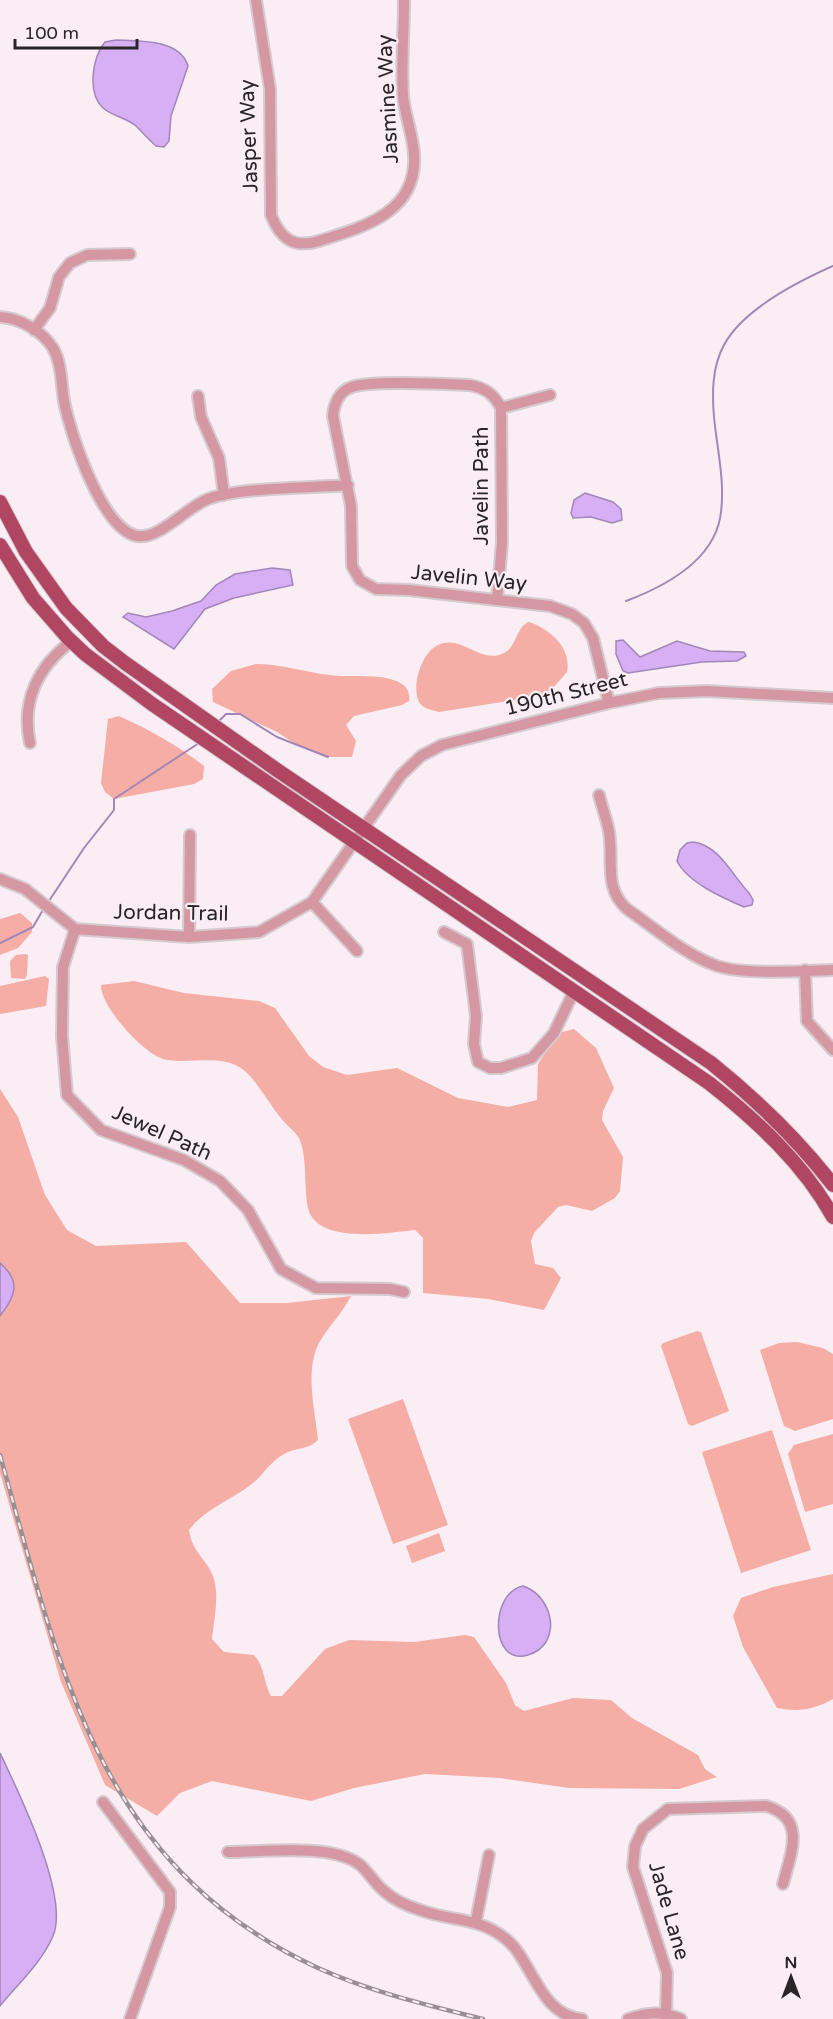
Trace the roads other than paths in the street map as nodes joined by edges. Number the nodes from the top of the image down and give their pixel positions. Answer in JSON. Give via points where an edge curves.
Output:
{"nodes":[{"id":1,"x":256,"y":0,"type":"edge"},
{"id":2,"x":404,"y":0,"type":"edge"},
{"id":3,"x":312,"y":243,"type":"joint"},
{"id":4,"x":130,"y":254,"type":"dead end"},
{"id":5,"x":0,"y":317,"type":"edge"},
{"id":6,"x":34,"y":330,"type":"junction"},
{"id":7,"x":550,"y":395,"type":"dead end"},
{"id":8,"x":198,"y":396,"type":"dead end"},
{"id":9,"x":501,"y":408,"type":"junction"},
{"id":10,"x":348,"y":485,"type":"junction"},
{"id":11,"x":224,"y":495,"type":"junction"},
{"id":12,"x":0,"y":502,"type":"edge"},
{"id":13,"x":0,"y":545,"type":"edge"},
{"id":14,"x":497,"y":600,"type":"junction"},
{"id":15,"x":72,"y":641,"type":"junction"},
{"id":16,"x":833,"y":698,"type":"edge"},
{"id":17,"x":609,"y":703,"type":"junction"},
{"id":18,"x":30,"y":743,"type":"dead end"},
{"id":19,"x":599,"y":795,"type":"dead end"},
{"id":20,"x":365,"y":828,"type":"junction"},
{"id":21,"x":190,"y":835,"type":"dead end"},
{"id":22,"x":356,"y":843,"type":"junction"},
{"id":23,"x":0,"y":879,"type":"edge"},
{"id":24,"x":312,"y":902,"type":"junction"},
{"id":25,"x":75,"y":929,"type":"junction"},
{"id":26,"x":444,"y":932,"type":"dead end"},
{"id":27,"x":189,"y":937,"type":"junction"},
{"id":28,"x":357,"y":951,"type":"dead end"},
{"id":29,"x":805,"y":970,"type":"junction"},
{"id":30,"x":833,"y":970,"type":"edge"},
{"id":31,"x":574,"y":991,"type":"junction"},
{"id":32,"x":833,"y":1050,"type":"edge"},
{"id":33,"x":833,"y":1185,"type":"edge"},
{"id":34,"x":833,"y":1217,"type":"edge"},
{"id":35,"x":404,"y":1292,"type":"dead end"},
{"id":36,"x":103,"y":1802,"type":"dead end"},
{"id":37,"x":228,"y":1852,"type":"dead end"},
{"id":38,"x":489,"y":1855,"type":"dead end"},
{"id":39,"x":783,"y":1884,"type":"dead end"},
{"id":40,"x":476,"y":1921,"type":"junction"},
{"id":41,"x":666,"y":2013,"type":"junction"},
{"id":42,"x":130,"y":2019,"type":"edge"},
{"id":43,"x":582,"y":2019,"type":"edge"},
{"id":44,"x":628,"y":2019,"type":"edge"},
{"id":45,"x":681,"y":2019,"type":"edge"}],
"edges":[{"from":1,"to":3,"type":"street","name":"Jasper Way","via":[[270,89],[271,215],[278,232],[292,243]]},
{"from":2,"to":3,"type":"street","name":"Jasmine Way","via":[[403,95],[414,155],[410,182],[396,206],[374,223]]},
{"from":4,"to":6,"type":"street","via":[[87,255],[70,263],[59,277],[50,308]]},
{"from":5,"to":6,"type":"street","via":[[21,321]]},
{"from":6,"to":11,"type":"street","via":[[48,342],[58,359],[65,408],[81,456],[121,530],[141,537],[151,535],[195,506]]},
{"from":7,"to":9,"type":"street"},
{"from":8,"to":11,"type":"street","via":[[201,417],[219,458]]},
{"from":9,"to":10,"type":"street","name":"Javelin Way","via":[[490,393],[470,385],[352,387],[339,397],[333,416]]},
{"from":9,"to":14,"type":"street","name":"Javelin Path","via":[[502,543]]},
{"from":10,"to":11,"type":"street"},
{"from":10,"to":14,"type":"street","name":"Javelin Way","via":[[352,566],[367,586]]},
{"from":12,"to":20,"type":"main road","via":[[42,576],[66,608],[104,646]]},
{"from":13,"to":15,"type":"main road","via":[[33,598]]},
{"from":14,"to":17,"type":"street","name":"Javelin Way","via":[[559,609],[584,623],[596,646]]},
{"from":15,"to":18,"type":"street","via":[[46,665],[32,687],[26,724]]},
{"from":15,"to":22,"type":"main road","via":[[152,704]]},
{"from":16,"to":17,"type":"street","name":"190th Street","via":[[690,692],[642,695]]},
{"from":17,"to":20,"type":"street","name":"190th Street","via":[[442,745],[428,752],[401,775]]},
{"from":19,"to":29,"type":"street","via":[[609,830],[611,886],[627,909],[702,960],[719,966],[737,970]]},
{"from":20,"to":22,"type":"street","name":"190th Street"},
{"from":20,"to":33,"type":"main road","via":[[711,1063],[768,1111]]},
{"from":21,"to":27,"type":"street"},
{"from":22,"to":24,"type":"street","name":"Jordan Trail"},
{"from":22,"to":31,"type":"main road"},
{"from":23,"to":25,"type":"street","via":[[25,889]]},
{"from":24,"to":27,"type":"street","name":"Jordan Trail","via":[[259,932]]},
{"from":24,"to":28,"type":"street"},
{"from":25,"to":27,"type":"street","name":"Jordan Trail"},
{"from":25,"to":35,"type":"street","name":"Jewel Path","via":[[63,967],[62,1036],[67,1095],[101,1130],[184,1160],[220,1181],[248,1210],[281,1269],[316,1288]]},
{"from":26,"to":31,"type":"street","via":[[467,944],[476,1016],[474,1044],[478,1062],[490,1068],[532,1058],[554,1033]]},
{"from":29,"to":30,"type":"street"},
{"from":29,"to":32,"type":"street","via":[[807,1020]]},
{"from":31,"to":34,"type":"main road","via":[[736,1104],[797,1166]]},
{"from":36,"to":42,"type":"street","via":[[170,1892],[170,1907]]},
{"from":37,"to":40,"type":"street","via":[[326,1852],[342,1856],[359,1864],[383,1891],[403,1904],[423,1912]]},
{"from":38,"to":40,"type":"street"},
{"from":39,"to":41,"type":"street","name":"Jade Lane","via":[[792,1848],[792,1827],[781,1811],[766,1806],[668,1809],[643,1829],[635,1846],[633,1867],[667,1973]]},
{"from":40,"to":43,"type":"street","via":[[509,1941],[530,1977],[559,2010]]},
{"from":41,"to":44,"type":"street"},
{"from":41,"to":45,"type":"street"}]}
